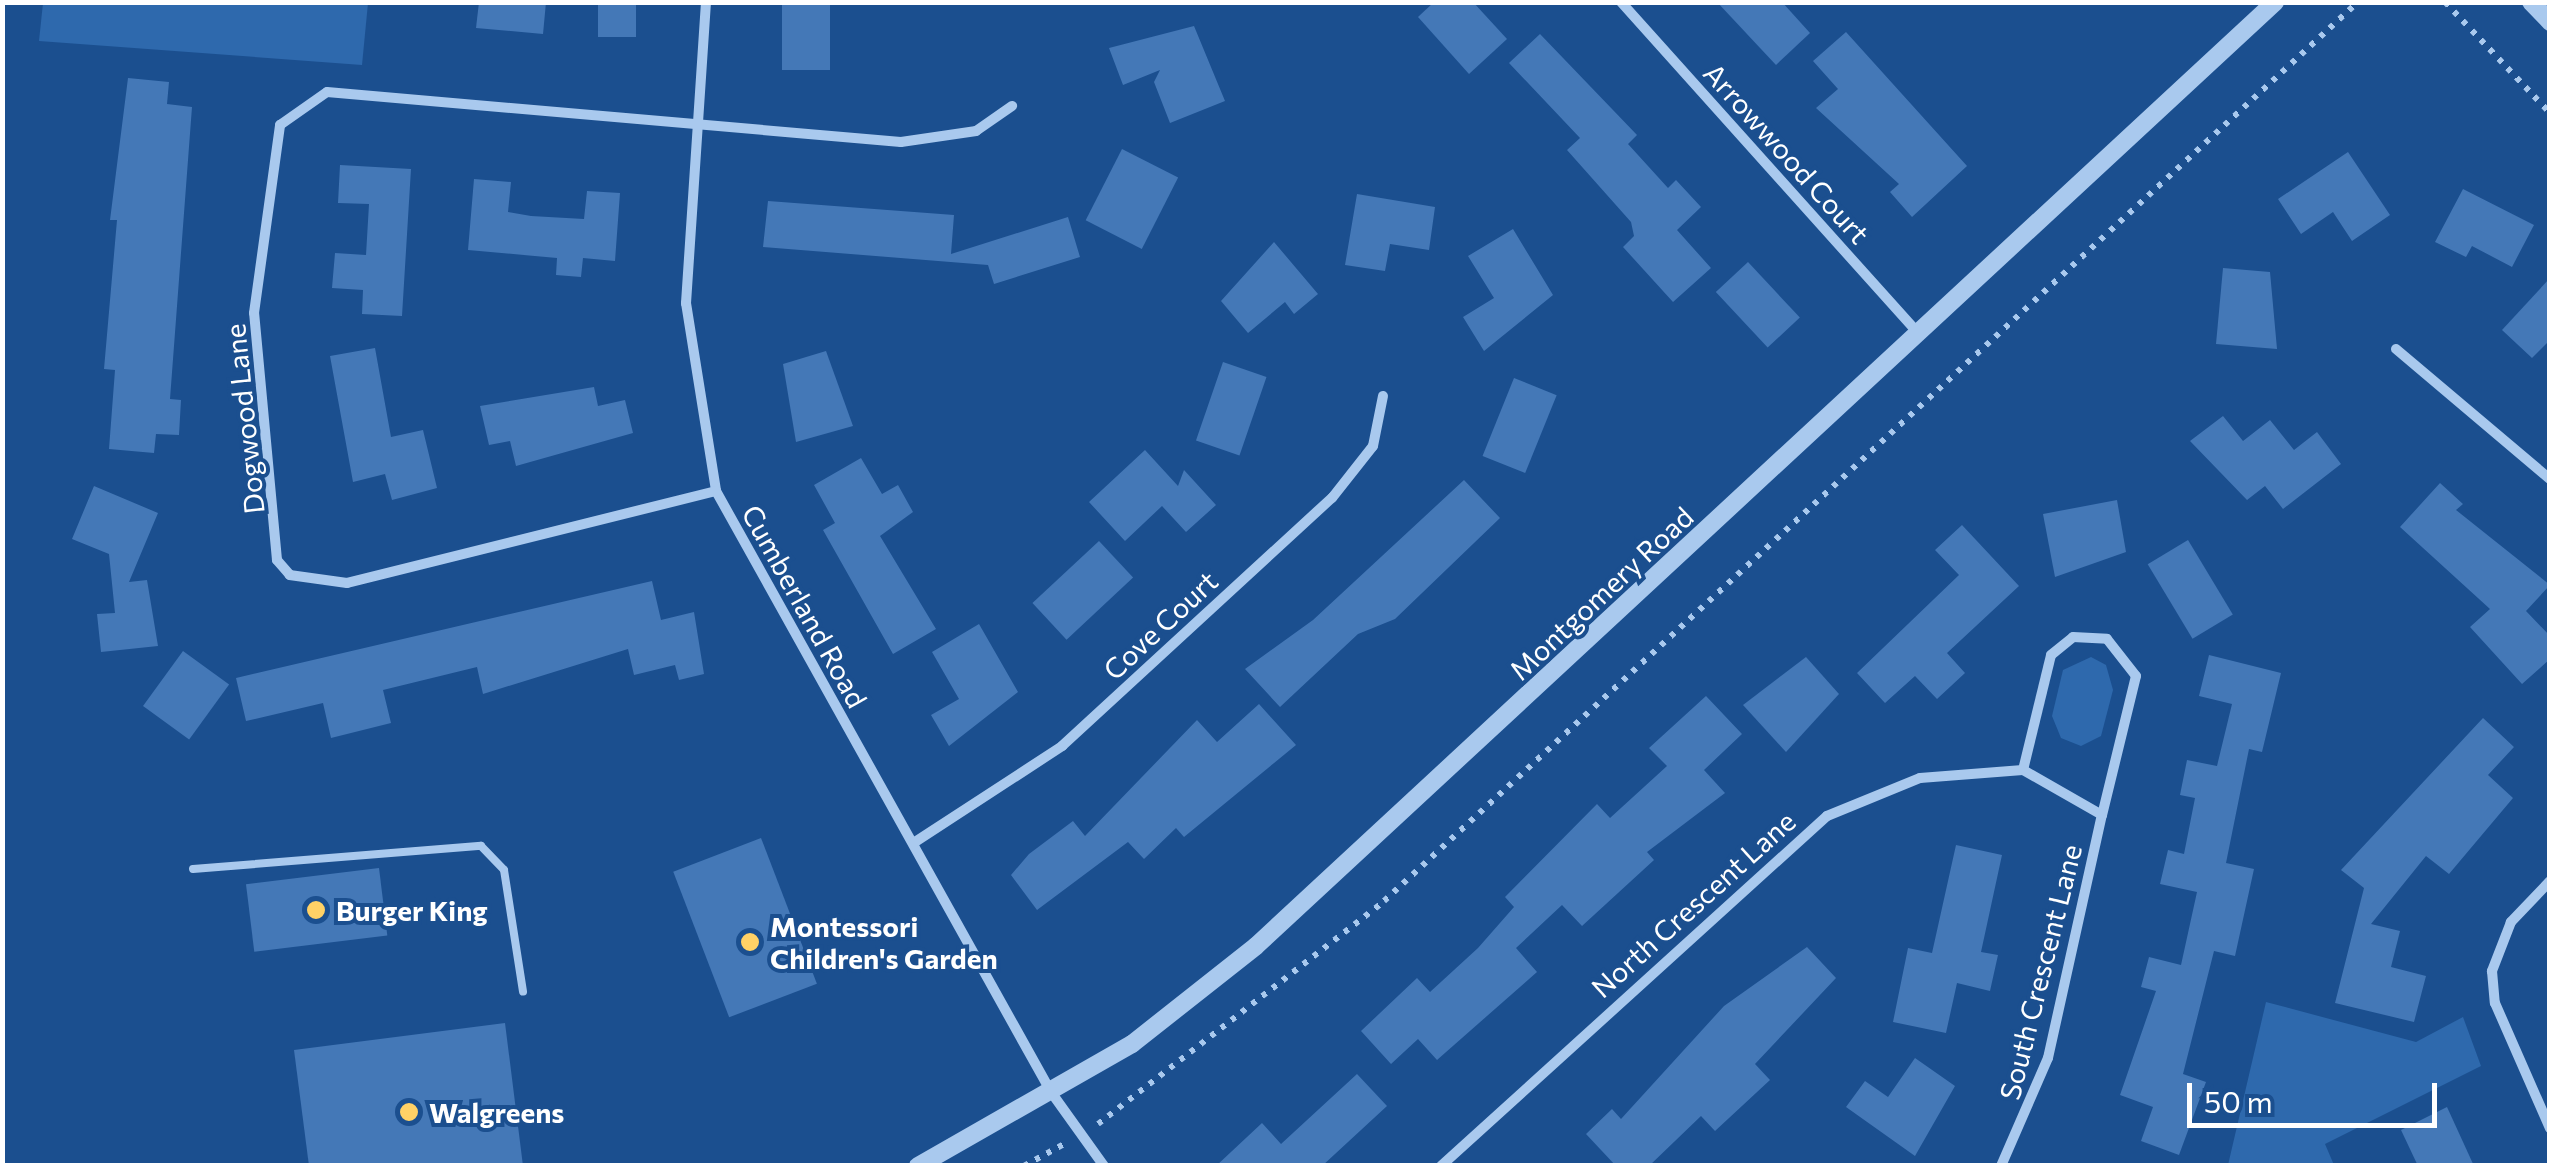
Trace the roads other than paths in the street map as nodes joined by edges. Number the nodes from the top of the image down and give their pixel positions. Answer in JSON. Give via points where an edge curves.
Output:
{"nodes":[{"id":1,"x":706,"y":2,"type":"edge"},
{"id":2,"x":1621,"y":2,"type":"edge"},
{"id":3,"x":2276,"y":2,"type":"edge"},
{"id":4,"x":2531,"y":2,"type":"edge"},
{"id":5,"x":2550,"y":22,"type":"edge"},
{"id":6,"x":1012,"y":106,"type":"dead end"},
{"id":7,"x":696,"y":121,"type":"junction"},
{"id":8,"x":1920,"y":334,"type":"junction"},
{"id":9,"x":2396,"y":350,"type":"dead end"},
{"id":10,"x":1382,"y":396,"type":"dead end"},
{"id":11,"x":2550,"y":479,"type":"edge"},
{"id":12,"x":716,"y":491,"type":"junction"},
{"id":13,"x":2023,"y":770,"type":"junction"},
{"id":14,"x":2102,"y":814,"type":"junction"},
{"id":15,"x":915,"y":842,"type":"junction"},
{"id":16,"x":193,"y":869,"type":"dead end"},
{"id":17,"x":2550,"y":882,"type":"edge"},
{"id":18,"x":523,"y":992,"type":"dead end"},
{"id":19,"x":1051,"y":1092,"type":"junction"},
{"id":20,"x":2550,"y":1128,"type":"edge"},
{"id":21,"x":918,"y":1166,"type":"edge"},
{"id":22,"x":1104,"y":1166,"type":"edge"},
{"id":23,"x":1441,"y":1166,"type":"edge"},
{"id":24,"x":2002,"y":1166,"type":"edge"}],
"edges":[{"from":1,"to":7,"type":"street","name":"Cumberland Road"},
{"from":2,"to":8,"type":"street","name":"Arrowwood Court"},
{"from":3,"to":8,"type":"street","name":"Montgomery Road"},
{"from":4,"to":5,"type":"street"},
{"from":6,"to":7,"type":"street","name":"Dogwood Lane","via":[[976,131],[901,142]]},
{"from":7,"to":12,"type":"street","name":"Cumberland Road","via":[[686,302]]},
{"from":7,"to":12,"type":"street","name":"Dogwood Lane","via":[[327,92],[297,106],[280,124],[266,180],[256,364],[278,497],[278,560],[311,584]]},
{"from":8,"to":19,"type":"street","name":"Montgomery Road","via":[[1270,935],[1132,1044]]},
{"from":9,"to":11,"type":"street"},
{"from":10,"to":15,"type":"street","name":"Cove Court","via":[[1373,446],[1332,498],[1062,746]]},
{"from":12,"to":15,"type":"street","name":"Cumberland Road","via":[[765,592]]},
{"from":13,"to":14,"type":"street","name":"South Crescent Lane"},
{"from":13,"to":14,"type":"street","via":[[2052,654],[2073,637],[2107,639],[2136,676]]},
{"from":13,"to":23,"type":"street","name":"North Crescent Lane","via":[[1899,784],[1802,834]]},
{"from":14,"to":24,"type":"street","name":"South Crescent Lane","via":[[2048,1058]]},
{"from":15,"to":19,"type":"street","name":"Cumberland Road"},
{"from":16,"to":18,"type":"lane","via":[[481,846],[504,870]]},
{"from":17,"to":20,"type":"street","via":[[2512,922],[2492,972],[2495,1003]]},
{"from":19,"to":21,"type":"street","name":"Montgomery Road"},
{"from":19,"to":22,"type":"street","name":"Cumberland Road"}]}
